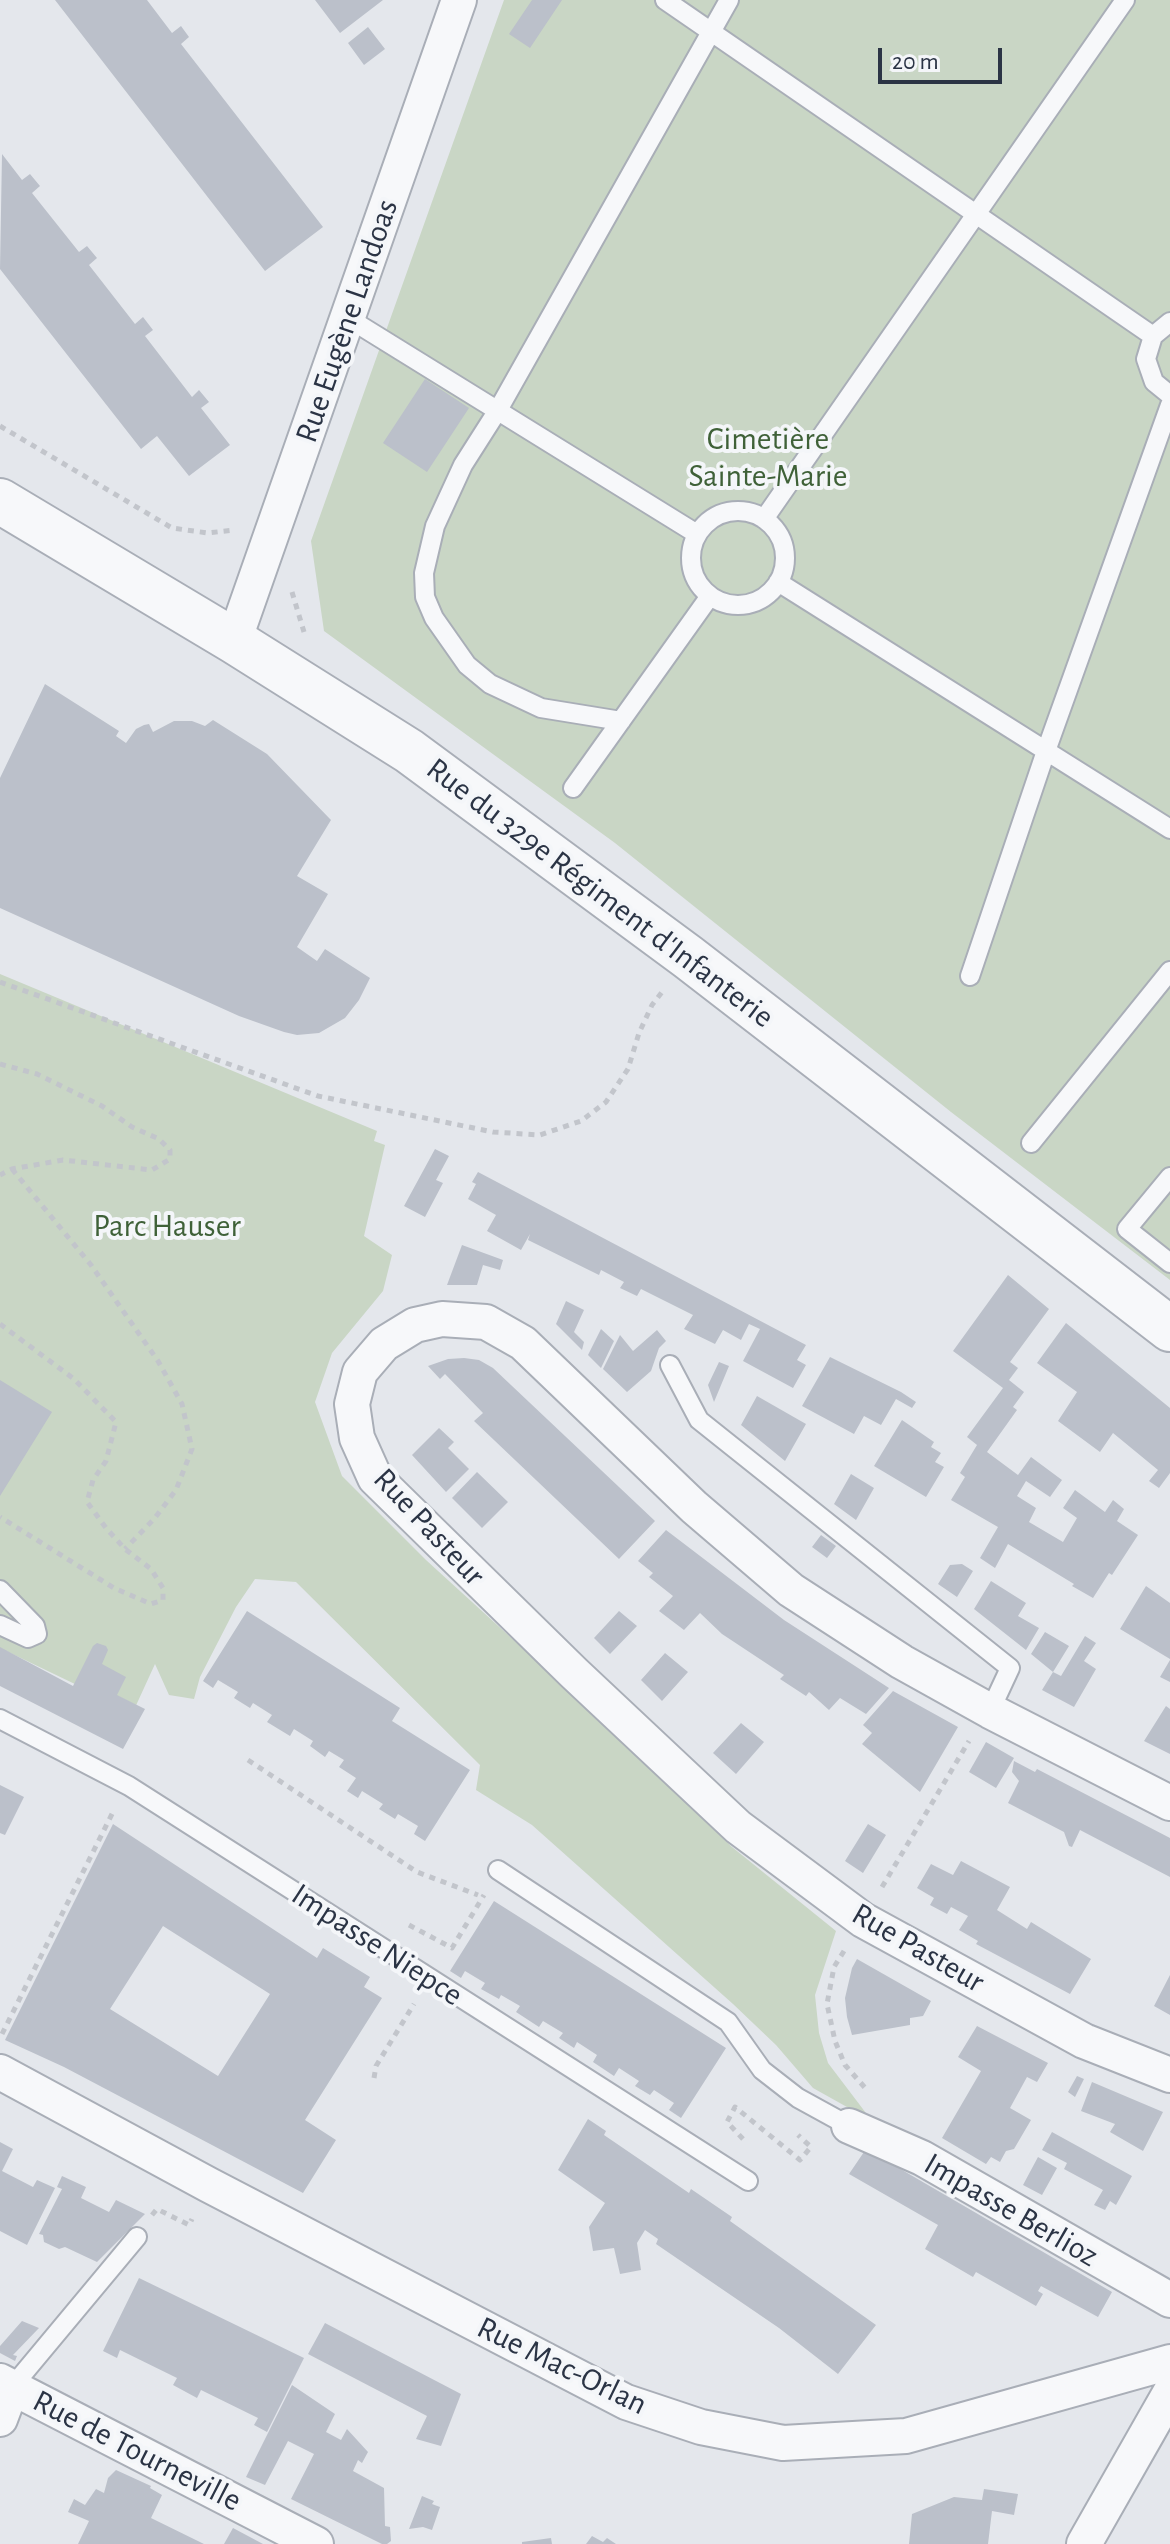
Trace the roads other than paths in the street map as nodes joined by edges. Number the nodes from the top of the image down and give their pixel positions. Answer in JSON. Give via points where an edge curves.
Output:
{"nodes":[{"id":1,"x":459,"y":0,"type":"edge"},
{"id":2,"x":665,"y":0,"type":"edge"},
{"id":3,"x":729,"y":0,"type":"edge"},
{"id":4,"x":1125,"y":0,"type":"edge"},
{"id":5,"x":711,"y":32,"type":"junction"},
{"id":6,"x":977,"y":215,"type":"junction"},
{"id":7,"x":348,"y":318,"type":"junction"},
{"id":8,"x":1170,"y":322,"type":"edge"},
{"id":9,"x":1153,"y":336,"type":"junction"},
{"id":10,"x":1170,"y":395,"type":"edge"},
{"id":11,"x":1170,"y":405,"type":"edge"},
{"id":12,"x":498,"y":410,"type":"junction"},
{"id":13,"x":0,"y":501,"type":"edge"},
{"id":14,"x":764,"y":519,"type":"junction"},
{"id":15,"x":697,"y":534,"type":"junction"},
{"id":16,"x":778,"y":582,"type":"junction"},
{"id":17,"x":710,"y":596,"type":"junction"},
{"id":18,"x":234,"y":641,"type":"junction"},
{"id":19,"x":621,"y":721,"type":"junction"},
{"id":20,"x":1046,"y":751,"type":"junction"},
{"id":21,"x":573,"y":788,"type":"dead end"},
{"id":22,"x":1170,"y":829,"type":"edge"},
{"id":23,"x":1170,"y":971,"type":"edge"},
{"id":24,"x":970,"y":976,"type":"dead end"},
{"id":25,"x":1031,"y":1143,"type":"dead end"},
{"id":26,"x":1170,"y":1177,"type":"edge"},
{"id":27,"x":1170,"y":1263,"type":"edge"},
{"id":28,"x":1170,"y":1329,"type":"edge"},
{"id":29,"x":670,"y":1365,"type":"dead end"},
{"id":30,"x":0,"y":1590,"type":"edge"},
{"id":31,"x":0,"y":1625,"type":"edge"},
{"id":32,"x":990,"y":1711,"type":"junction"},
{"id":33,"x":0,"y":1719,"type":"edge"},
{"id":34,"x":1170,"y":1803,"type":"edge"},
{"id":35,"x":498,"y":1870,"type":"road end"},
{"id":36,"x":0,"y":2072,"type":"edge"},
{"id":37,"x":1170,"y":2075,"type":"edge"},
{"id":38,"x":849,"y":2126,"type":"joint"},
{"id":39,"x":748,"y":2181,"type":"dead end"},
{"id":40,"x":137,"y":2237,"type":"dead end"},
{"id":41,"x":1170,"y":2300,"type":"edge"},
{"id":42,"x":1170,"y":2362,"type":"edge"},
{"id":43,"x":4,"y":2388,"type":"edge"},
{"id":44,"x":1170,"y":2393,"type":"edge"},
{"id":45,"x":0,"y":2419,"type":"edge"},
{"id":46,"x":316,"y":2544,"type":"edge"},
{"id":47,"x":1084,"y":2544,"type":"edge"}],
"edges":[{"from":1,"to":7,"type":"street","name":"Rue Eugène Landoas"},
{"from":2,"to":5,"type":"lane"},
{"from":3,"to":5,"type":"lane"},
{"from":4,"to":6,"type":"lane"},
{"from":5,"to":6,"type":"lane"},
{"from":5,"to":12,"type":"lane"},
{"from":6,"to":9,"type":"lane"},
{"from":6,"to":14,"type":"lane"},
{"from":7,"to":12,"type":"lane"},
{"from":7,"to":18,"type":"street","name":"Rue Eugène Landoas"},
{"from":8,"to":9,"type":"lane"},
{"from":9,"to":10,"type":"lane","via":[[1147,367],[1154,382]]},
{"from":11,"to":20,"type":"lane"},
{"from":12,"to":15,"type":"lane"},
{"from":12,"to":19,"type":"lane","via":[[439,515],[424,573],[425,597],[450,644],[490,684],[541,708]]},
{"from":13,"to":18,"type":"street","name":"Rue du 329e Régiment d'Infanterie"},
{"from":14,"to":15,"type":"lane","via":[[732,511],[712,519]]},
{"from":14,"to":16,"type":"lane","via":[[783,544]]},
{"from":15,"to":17,"type":"lane","via":[[691,567]]},
{"from":16,"to":17,"type":"lane","via":[[751,603],[734,605]]},
{"from":16,"to":20,"type":"lane"},
{"from":17,"to":19,"type":"lane"},
{"from":18,"to":28,"type":"street","name":"Rue du 329e Régiment d'Infanterie","via":[[409,751],[688,957]]},
{"from":19,"to":21,"type":"lane"},
{"from":20,"to":22,"type":"lane"},
{"from":20,"to":24,"type":"lane"},
{"from":23,"to":25,"type":"lane"},
{"from":26,"to":27,"type":"lane","via":[[1127,1229]]},
{"from":29,"to":32,"type":"lane","via":[[699,1420],[1010,1668]]},
{"from":30,"to":31,"type":"lane","via":[[37,1634],[28,1638]]},
{"from":32,"to":34,"type":"street","name":"Rue Pasteur"},
{"from":32,"to":37,"type":"street","name":"Rue Pasteur","via":[[791,1590],[694,1507],[523,1343],[486,1322],[442,1319],[415,1325],[384,1344],[360,1372],[352,1404],[357,1438],[375,1478],[738,1827],[863,1920],[1084,2041]]},
{"from":33,"to":39,"type":"lane","name":"Impasse Niepce","via":[[129,1786]]},
{"from":35,"to":38,"type":"lane","via":[[728,2022],[762,2070],[798,2098]]},
{"from":36,"to":42,"type":"street","name":"Rue Mac-Orlan","via":[[626,2402],[701,2427],[783,2443],[906,2436]]},
{"from":38,"to":41,"type":"street","name":"Impasse Berlioz","via":[[922,2158]]},
{"from":40,"to":43,"type":"lane"},
{"from":43,"to":45,"type":"street"},
{"from":43,"to":46,"type":"street","name":"Rue de Tourneville"},
{"from":44,"to":47,"type":"street"}]}
